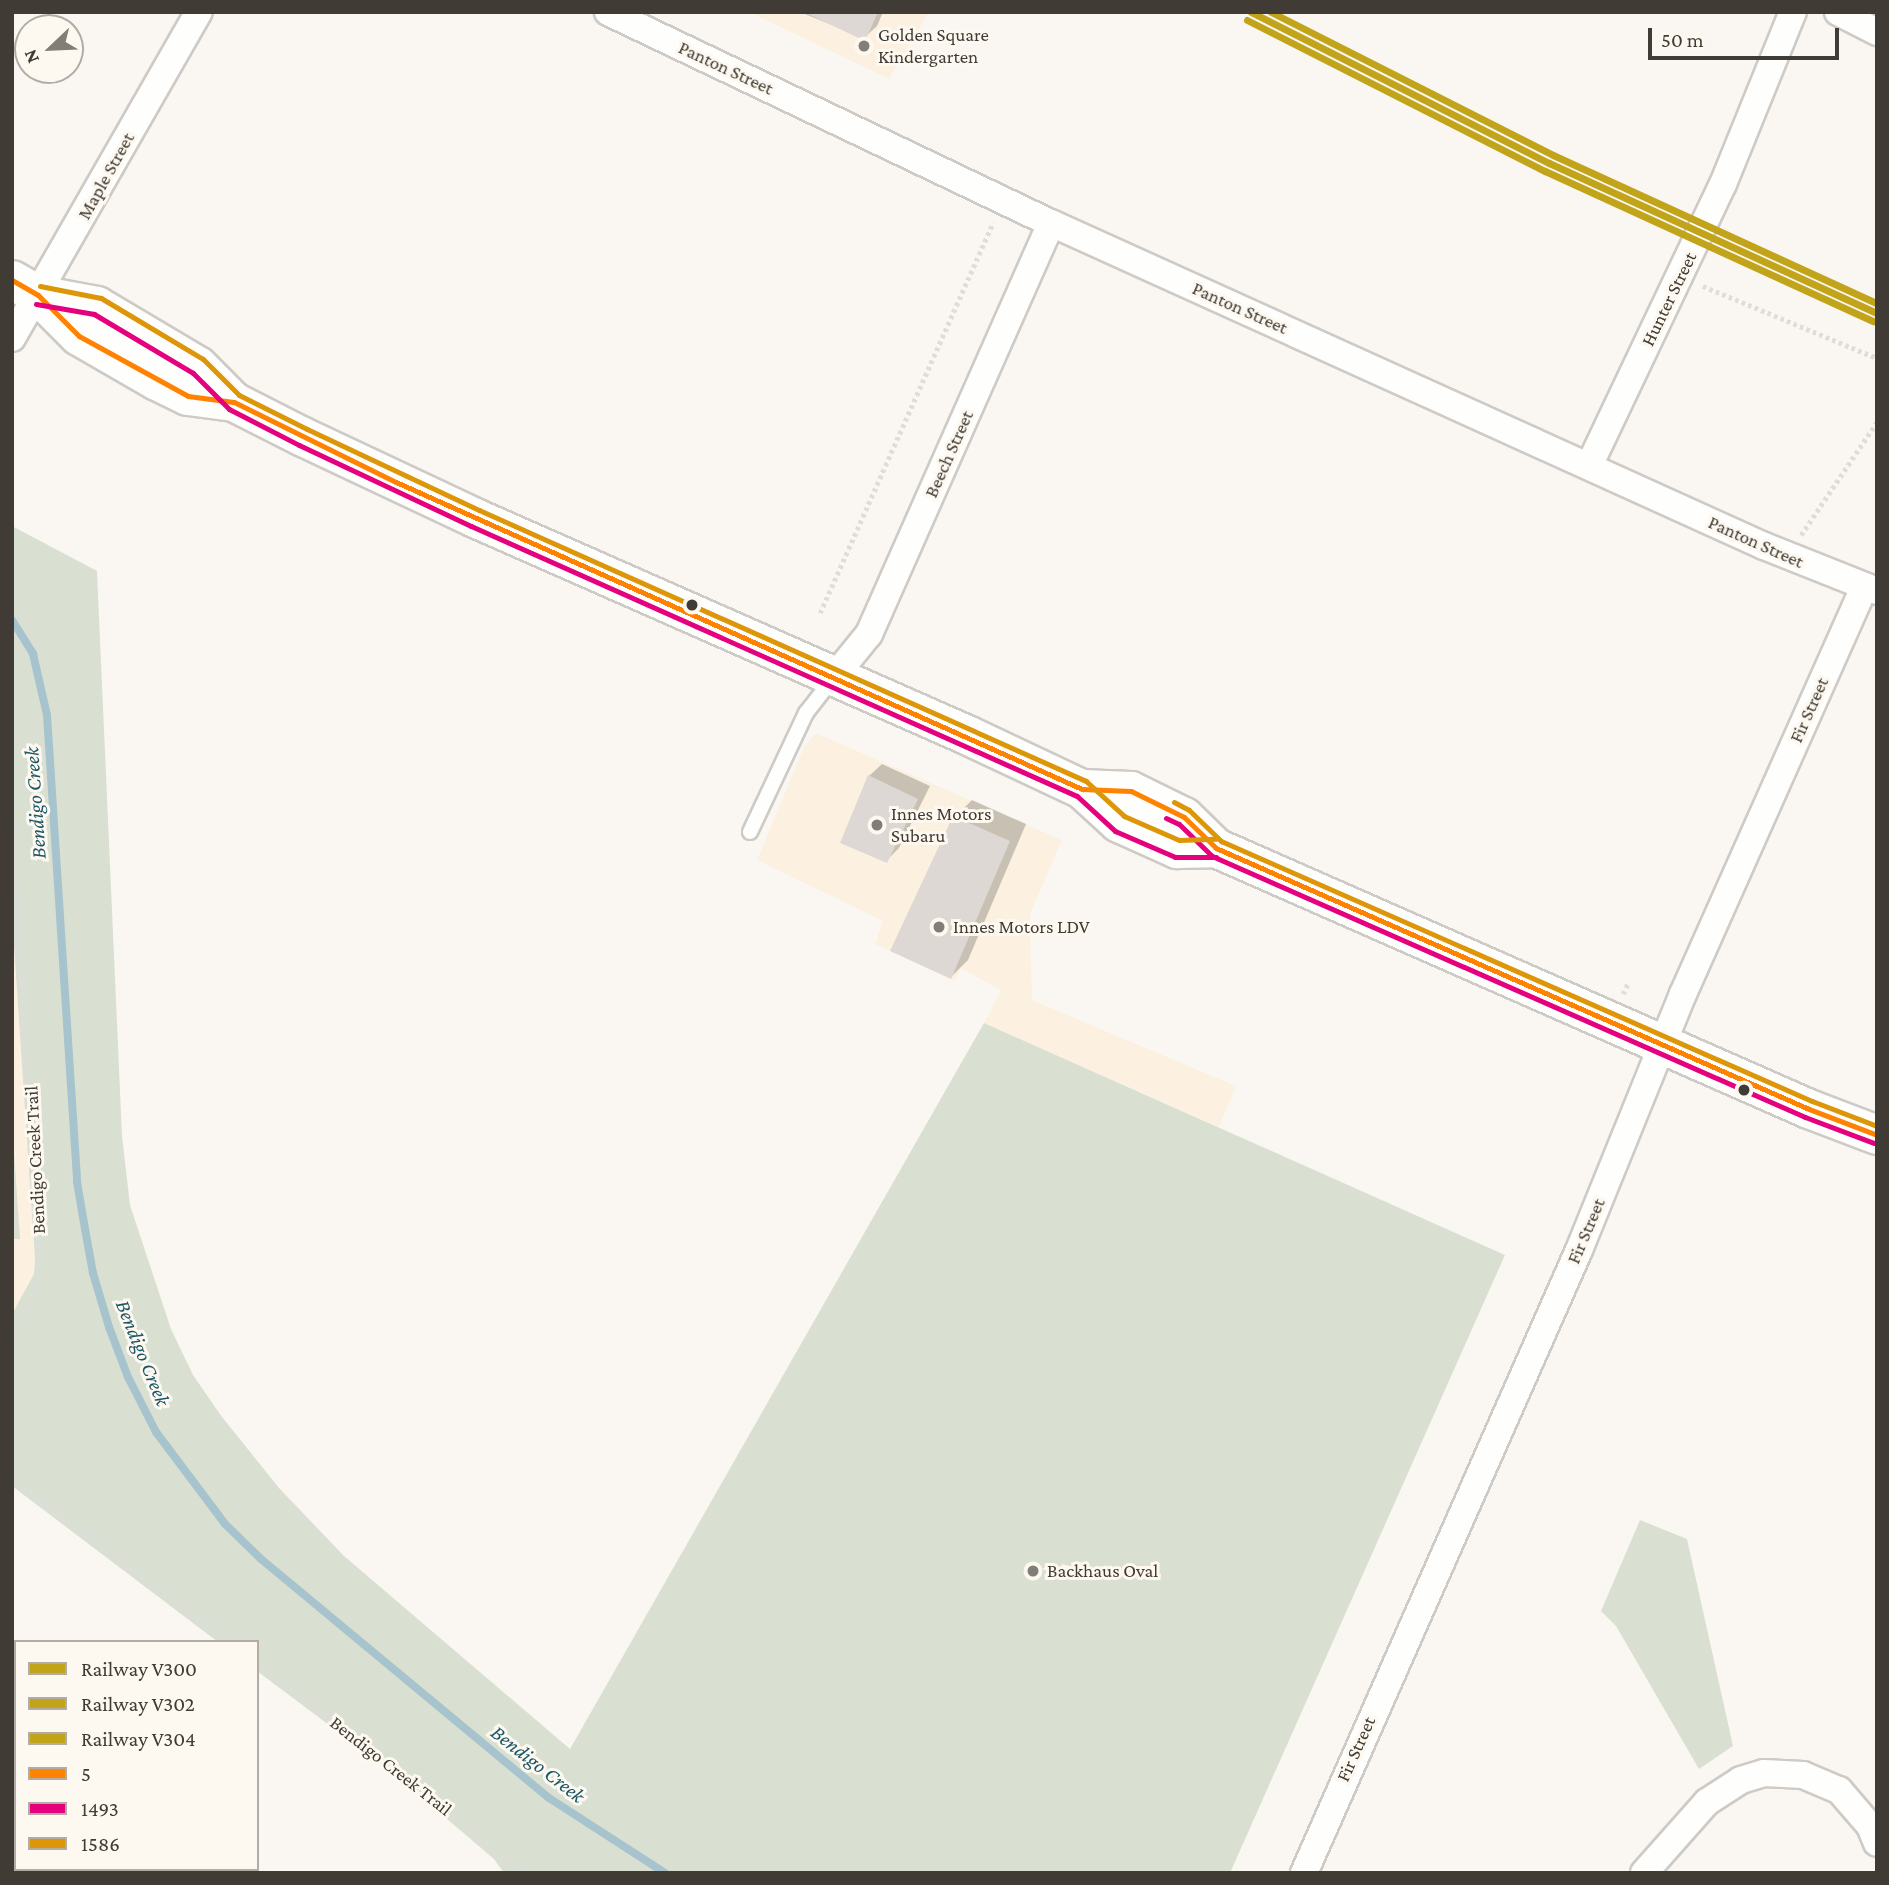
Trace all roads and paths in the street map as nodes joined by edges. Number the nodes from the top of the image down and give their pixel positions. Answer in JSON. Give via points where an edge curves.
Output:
{"nodes":[{"id":1,"x":199,"y":12,"type":"edge"},
{"id":2,"x":608,"y":12,"type":"edge"},
{"id":3,"x":1793,"y":12,"type":"edge"},
{"id":4,"x":1838,"y":12,"type":"edge"},
{"id":5,"x":1877,"y":32,"type":"edge"},
{"id":6,"x":993,"y":222,"type":"dead end"},
{"id":7,"x":1051,"y":223,"type":"junction"},
{"id":8,"x":1683,"y":271,"type":"junction"},
{"id":9,"x":25,"y":287,"type":"edge"},
{"id":10,"x":12,"y":338,"type":"edge"},
{"id":11,"x":1877,"y":358,"type":"edge"},
{"id":12,"x":1877,"y":422,"type":"edge"},
{"id":13,"x":1589,"y":467,"type":"junction"},
{"id":14,"x":1787,"y":556,"type":"junction"},
{"id":15,"x":1870,"y":589,"type":"edge"},
{"id":16,"x":820,"y":613,"type":"dead end"},
{"id":17,"x":834,"y":677,"type":"junction"},
{"id":18,"x":12,"y":811,"type":"edge"},
{"id":19,"x":750,"y":832,"type":"dead end"},
{"id":20,"x":1662,"y":1044,"type":"junction"},
{"id":21,"x":1877,"y":1135,"type":"edge"},
{"id":22,"x":12,"y":1335,"type":"edge"},
{"id":23,"x":12,"y":1479,"type":"edge"},
{"id":24,"x":228,"y":1640,"type":"edge"},
{"id":25,"x":259,"y":1664,"type":"edge"},
{"id":26,"x":1877,"y":1843,"type":"edge"},
{"id":27,"x":522,"y":1873,"type":"edge"},
{"id":28,"x":1304,"y":1873,"type":"edge"},
{"id":29,"x":1644,"y":1873,"type":"edge"}],
"edges":[{"from":1,"to":9,"type":"street","name":"Maple Street"},
{"from":2,"to":7,"type":"street","name":"Panton Street"},
{"from":3,"to":8,"type":"street","name":"Hunter Street"},
{"from":4,"to":5,"type":"street"},
{"from":6,"to":16,"type":"path"},
{"from":7,"to":13,"type":"street","name":"Panton Street"},
{"from":7,"to":17,"type":"street","name":"Beech Street","via":[[869,634]]},
{"from":8,"to":11,"type":"path"},
{"from":8,"to":13,"type":"street","name":"Hunter Street"},
{"from":9,"to":10,"type":"street","name":"Maple Street"},
{"from":9,"to":17,"type":"highway","via":[[97,306],[198,366],[234,402],[396,482]]},
{"from":12,"to":14,"type":"path"},
{"from":13,"to":14,"type":"street","name":"Panton Street"},
{"from":14,"to":15,"type":"street","name":"Panton Street"},
{"from":15,"to":20,"type":"street","name":"Fir Street"},
{"from":17,"to":19,"type":"lane","via":[[806,713]]},
{"from":17,"to":20,"type":"highway","via":[[1082,789],[1119,823],[1177,849],[1216,848]]},
{"from":18,"to":22,"type":"path","name":"Bendigo Creek Trail","via":[[40,1266],[33,1297]]},
{"from":20,"to":21,"type":"highway"},
{"from":20,"to":28,"type":"street","name":"Fir Street","via":[[1578,1250]]},
{"from":23,"to":24,"type":"path"},
{"from":25,"to":27,"type":"path","name":"Bendigo Creek Trail","via":[[405,1774]]},
{"from":26,"to":29,"type":"street","via":[[1870,1826],[1839,1790],[1803,1775],[1764,1773],[1741,1780],[1707,1802]]}]}
